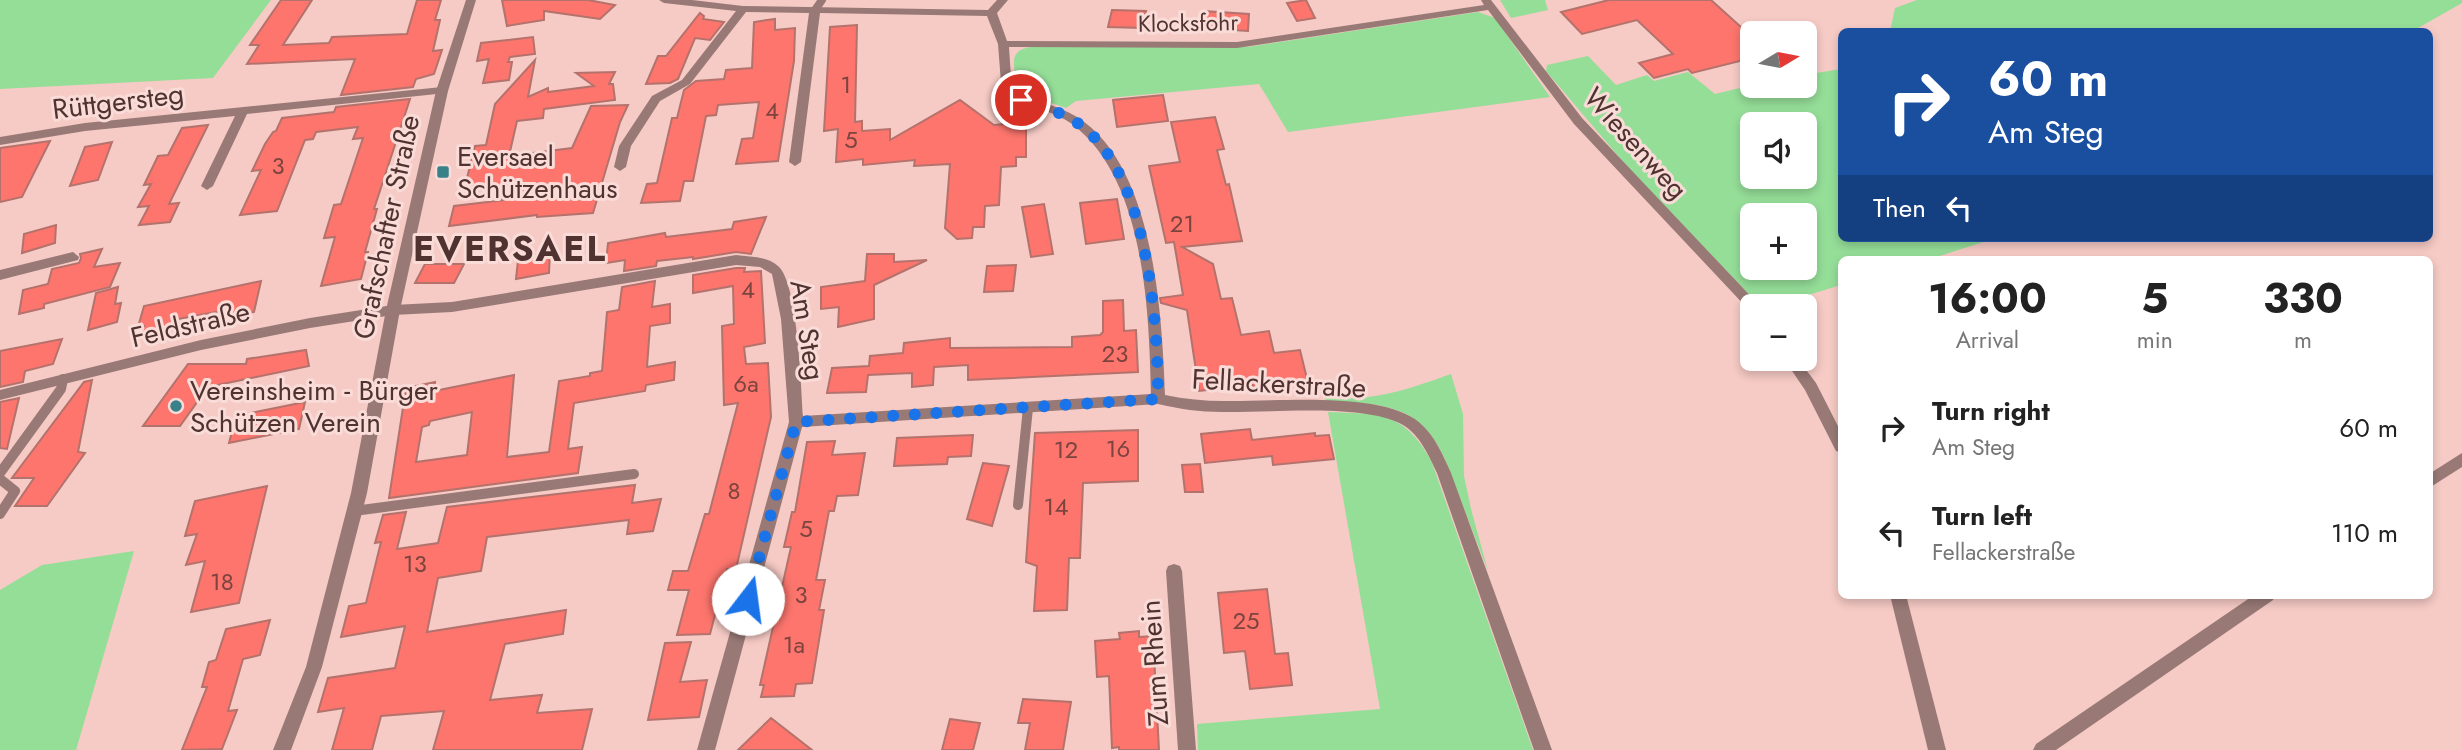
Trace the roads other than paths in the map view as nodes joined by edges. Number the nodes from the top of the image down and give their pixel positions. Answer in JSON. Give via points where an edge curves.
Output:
{"nodes":[{"id":1,"x":471,"y":0,"type":"edge"},
{"id":2,"x":664,"y":0,"type":"edge"},
{"id":3,"x":1003,"y":0,"type":"edge"},
{"id":4,"x":1488,"y":3,"type":"edge"},
{"id":5,"x":818,"y":5,"type":"edge"},
{"id":6,"x":743,"y":9,"type":"junction"},
{"id":7,"x":991,"y":13,"type":"junction"},
{"id":8,"x":1003,"y":44,"type":"junction"},
{"id":9,"x":442,"y":91,"type":"junction"},
{"id":10,"x":242,"y":111,"type":"junction"},
{"id":11,"x":0,"y":141,"type":"edge"},
{"id":12,"x":795,"y":162,"type":"dead end"},
{"id":13,"x":620,"y":167,"type":"dead end"},
{"id":14,"x":207,"y":186,"type":"dead end"},
{"id":15,"x":73,"y":257,"type":"dead end"},
{"id":16,"x":0,"y":275,"type":"edge"},
{"id":17,"x":1742,"y":294,"type":"edge"},
{"id":18,"x":393,"y":310,"type":"junction"},
{"id":19,"x":1799,"y":371,"type":"edge"},
{"id":20,"x":63,"y":379,"type":"junction"},
{"id":21,"x":0,"y":395,"type":"edge"},
{"id":22,"x":1158,"y":399,"type":"junction"},
{"id":23,"x":1028,"y":408,"type":"junction"},
{"id":24,"x":796,"y":422,"type":"junction"},
{"id":25,"x":1838,"y":441,"type":"edge"},
{"id":26,"x":2462,"y":459,"type":"edge"},
{"id":27,"x":0,"y":473,"type":"edge"},
{"id":28,"x":634,"y":474,"type":"dead end"},
{"id":29,"x":2433,"y":479,"type":"edge"},
{"id":30,"x":0,"y":480,"type":"edge"},
{"id":31,"x":1018,"y":505,"type":"dead end"},
{"id":32,"x":354,"y":512,"type":"junction"},
{"id":33,"x":0,"y":514,"type":"edge"},
{"id":34,"x":1174,"y":571,"type":"dead end"},
{"id":35,"x":1899,"y":599,"type":"edge"},
{"id":36,"x":2261,"y":599,"type":"edge"},
{"id":37,"x":282,"y":750,"type":"edge"},
{"id":38,"x":706,"y":750,"type":"edge"},
{"id":39,"x":1187,"y":750,"type":"edge"},
{"id":40,"x":1543,"y":750,"type":"edge"},
{"id":41,"x":1937,"y":750,"type":"edge"},
{"id":42,"x":2042,"y":750,"type":"edge"}],
"edges":[{"from":1,"to":9,"type":"street","name":"Grafschafter Straße"},
{"from":2,"to":6,"type":"street"},
{"from":3,"to":7,"type":"street"},
{"from":4,"to":8,"type":"street","name":"Klocksfohr","via":[[1237,45]]},
{"from":4,"to":17,"type":"street","name":"Wiesenweg","via":[[1578,121]]},
{"from":5,"to":6,"type":"street"},
{"from":5,"to":7,"type":"street"},
{"from":5,"to":12,"type":"street"},
{"from":6,"to":13,"type":"street","via":[[686,82],[656,99],[625,146]]},
{"from":7,"to":8,"type":"street","name":"Fellackerstraße"},
{"from":8,"to":22,"type":"street","name":"Fellackerstraße","via":[[1006,94],[1058,113],[1086,130],[1102,145],[1132,201],[1158,348]]},
{"from":9,"to":10,"type":"street","name":"Rüttgersteg"},
{"from":9,"to":18,"type":"street","name":"Grafschafter Straße"},
{"from":10,"to":11,"type":"street","name":"Rüttgersteg"},
{"from":10,"to":14,"type":"street"},
{"from":15,"to":16,"type":"street"},
{"from":18,"to":20,"type":"street","name":"Feldstraße","via":[[201,345]]},
{"from":18,"to":24,"type":"street","name":"Am Steg","via":[[452,307],[736,260],[763,262],[778,274],[785,297]]},
{"from":18,"to":32,"type":"street","name":"Grafschafter Straße"},
{"from":19,"to":25,"type":"street"},
{"from":20,"to":21,"type":"street","name":"Feldstraße"},
{"from":20,"to":27,"type":"lane","via":[[61,389]]},
{"from":22,"to":23,"type":"street","name":"Am Steg"},
{"from":22,"to":40,"type":"street","name":"Fellackerstraße","via":[[1199,406],[1356,408],[1395,414],[1410,422],[1426,437],[1444,474]]},
{"from":23,"to":24,"type":"street","name":"Am Steg"},
{"from":23,"to":31,"type":"lane"},
{"from":24,"to":38,"type":"street"},
{"from":26,"to":29,"type":"street"},
{"from":28,"to":32,"type":"lane"},
{"from":30,"to":33,"type":"lane","via":[[15,491]]},
{"from":32,"to":37,"type":"street","name":"Grafschafter Straße","via":[[314,667]]},
{"from":34,"to":39,"type":"street","name":"Zum Rhein"},
{"from":35,"to":41,"type":"street"},
{"from":36,"to":42,"type":"street"}]}
